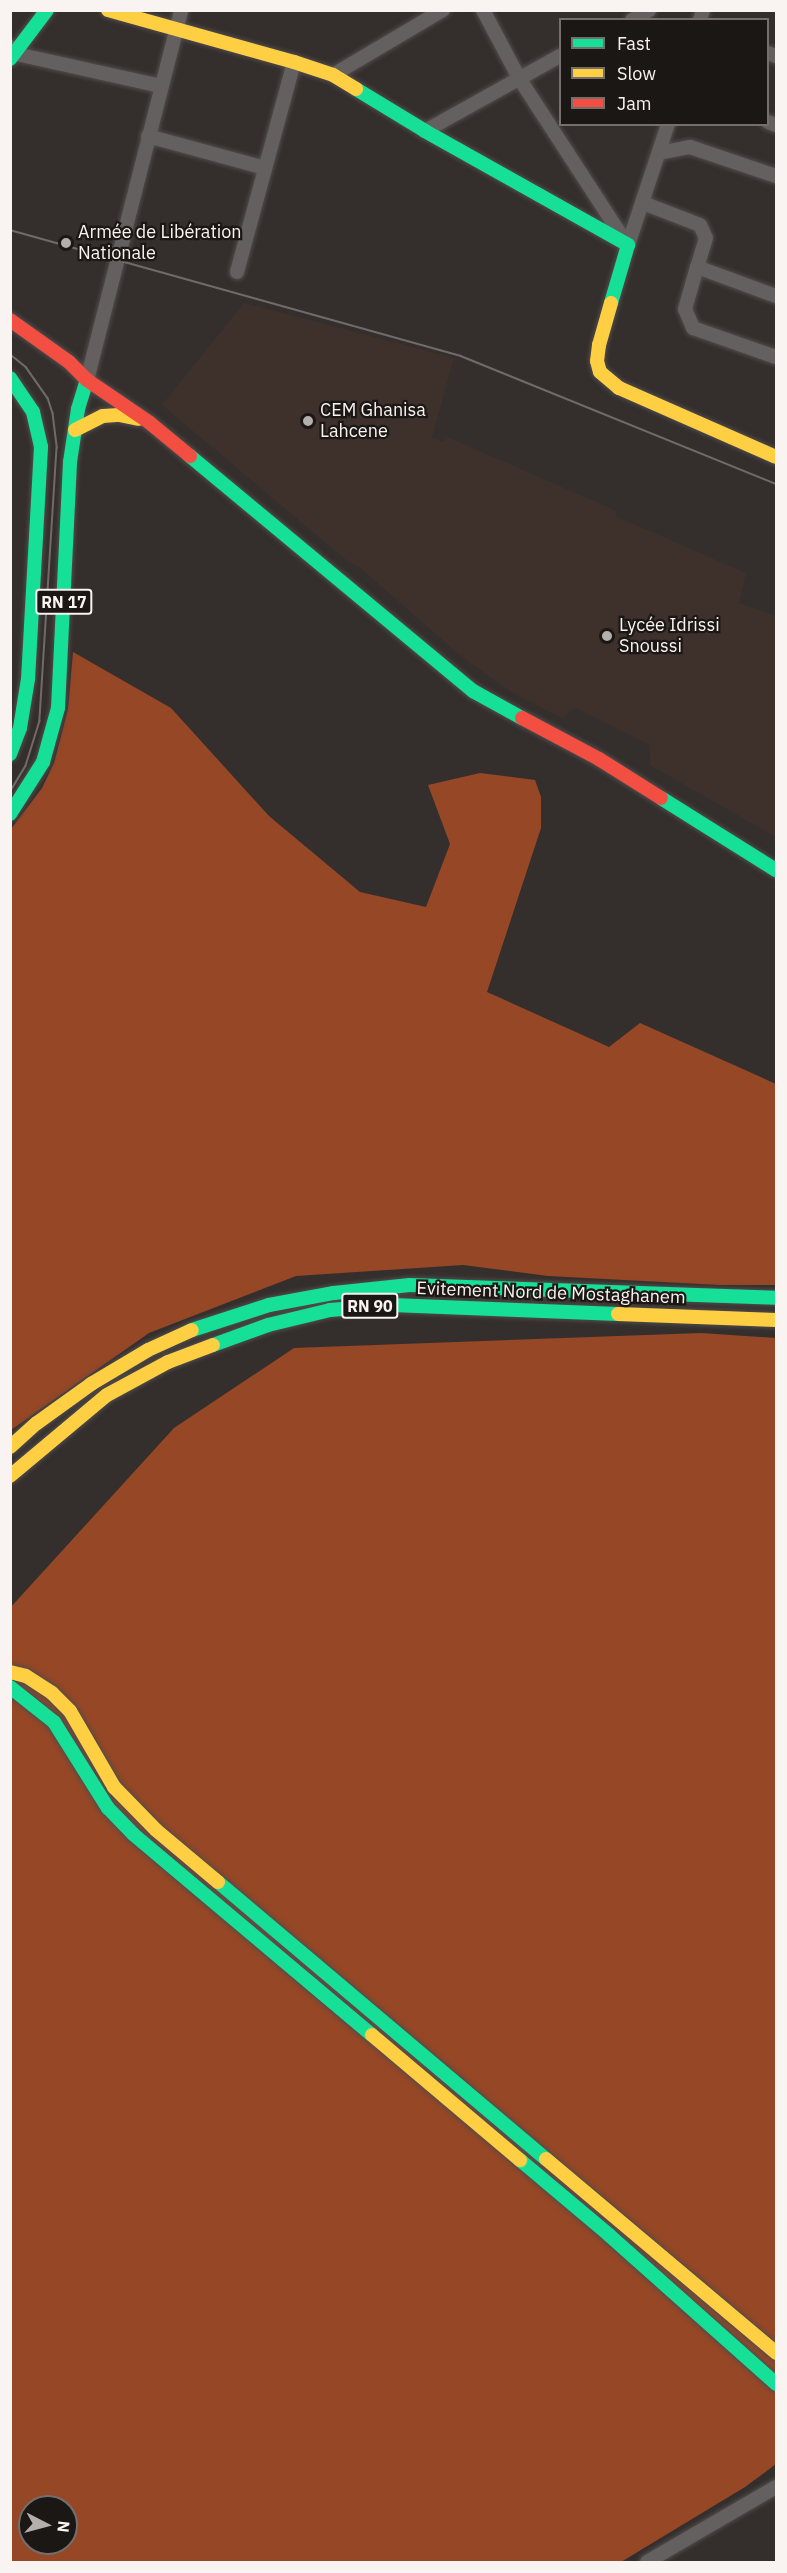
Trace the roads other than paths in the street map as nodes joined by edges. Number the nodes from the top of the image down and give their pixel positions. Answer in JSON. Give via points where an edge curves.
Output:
{"nodes":[{"id":1,"x":47,"y":10,"type":"edge"},
{"id":2,"x":108,"y":10,"type":"edge"},
{"id":3,"x":181,"y":10,"type":"edge"},
{"id":4,"x":443,"y":10,"type":"edge"},
{"id":5,"x":483,"y":10,"type":"edge"},
{"id":6,"x":650,"y":10,"type":"edge"},
{"id":7,"x":636,"y":18,"type":"edge"},
{"id":8,"x":177,"y":28,"type":"junction"},
{"id":9,"x":11,"y":53,"type":"edge"},
{"id":10,"x":559,"y":57,"type":"edge"},
{"id":11,"x":294,"y":62,"type":"junction"},
{"id":12,"x":333,"y":75,"type":"junction"},
{"id":13,"x":519,"y":78,"type":"junction"},
{"id":14,"x":161,"y":86,"type":"junction"},
{"id":15,"x":667,"y":126,"type":"edge"},
{"id":16,"x":425,"y":131,"type":"junction"},
{"id":17,"x":148,"y":136,"type":"junction"},
{"id":18,"x":659,"y":153,"type":"junction"},
{"id":19,"x":265,"y":168,"type":"junction"},
{"id":20,"x":777,"y":176,"type":"edge"},
{"id":21,"x":643,"y":203,"type":"junction"},
{"id":22,"x":628,"y":245,"type":"junction"},
{"id":23,"x":697,"y":267,"type":"junction"},
{"id":24,"x":237,"y":272,"type":"dead end"},
{"id":25,"x":777,"y":296,"type":"edge"},
{"id":26,"x":10,"y":320,"type":"edge"},
{"id":27,"x":10,"y":334,"type":"edge"},
{"id":28,"x":776,"y":358,"type":"edge"},
{"id":29,"x":10,"y":378,"type":"edge"},
{"id":30,"x":87,"y":380,"type":"junction"},
{"id":31,"x":150,"y":423,"type":"junction"},
{"id":32,"x":75,"y":430,"type":"junction"},
{"id":33,"x":777,"y":457,"type":"edge"},
{"id":34,"x":10,"y":754,"type":"edge"},
{"id":35,"x":10,"y":814,"type":"edge"},
{"id":36,"x":777,"y":870,"type":"edge"},
{"id":37,"x":777,"y":1298,"type":"edge"},
{"id":38,"x":777,"y":1320,"type":"edge"},
{"id":39,"x":10,"y":1448,"type":"edge"},
{"id":40,"x":10,"y":1476,"type":"edge"},
{"id":41,"x":10,"y":1671,"type":"edge"},
{"id":42,"x":10,"y":1687,"type":"edge"},
{"id":43,"x":777,"y":2354,"type":"edge"},
{"id":44,"x":777,"y":2384,"type":"edge"},
{"id":45,"x":777,"y":2487,"type":"edge"},
{"id":46,"x":648,"y":2562,"type":"edge"}],
"edges":[{"from":1,"to":9,"type":"main road"},
{"from":2,"to":8,"type":"main road"},
{"from":3,"to":8,"type":"street"},
{"from":4,"to":12,"type":"street"},
{"from":5,"to":13,"type":"street"},
{"from":6,"to":7,"type":"street"},
{"from":8,"to":11,"type":"main road"},
{"from":8,"to":14,"type":"street"},
{"from":9,"to":14,"type":"street"},
{"from":10,"to":13,"type":"street"},
{"from":11,"to":12,"type":"main road"},
{"from":11,"to":19,"type":"street"},
{"from":12,"to":16,"type":"main road"},
{"from":13,"to":16,"type":"street"},
{"from":13,"to":22,"type":"street"},
{"from":14,"to":17,"type":"street"},
{"from":15,"to":18,"type":"street"},
{"from":16,"to":22,"type":"main road"},
{"from":17,"to":19,"type":"street"},
{"from":17,"to":30,"type":"street"},
{"from":18,"to":20,"type":"street","via":[[690,147]]},
{"from":18,"to":21,"type":"street"},
{"from":19,"to":24,"type":"street"},
{"from":21,"to":22,"type":"street"},
{"from":21,"to":23,"type":"street","via":[[700,225],[706,238]]},
{"from":22,"to":33,"type":"main road","via":[[599,345],[600,372],[620,388]]},
{"from":23,"to":25,"type":"street"},
{"from":23,"to":28,"type":"street","via":[[685,309],[693,328]]},
{"from":26,"to":30,"type":"main road","via":[[69,362]]},
{"from":27,"to":30,"type":"main road","via":[[64,372]]},
{"from":29,"to":34,"type":"main road","number":"RN 17","via":[[33,412],[41,447],[28,679],[20,728]]},
{"from":30,"to":31,"type":"main road"},
{"from":30,"to":32,"type":"main road","number":"RN 17"},
{"from":31,"to":32,"type":"main road","via":[[135,417],[111,416],[88,421]]},
{"from":31,"to":36,"type":"main road","via":[[474,691],[599,759]]},
{"from":32,"to":35,"type":"main road","number":"RN 17","via":[[70,462],[58,708],[43,762]]},
{"from":37,"to":39,"type":"main road","name":"Evitement Nord de Mostaghanem","number":"RN 90","via":[[410,1285],[269,1305],[202,1324],[148,1350],[91,1384]]},
{"from":38,"to":40,"type":"main road","name":"Evitement Nord de Mostaghanem","number":"RN 90","via":[[392,1305],[330,1310],[268,1324],[168,1362],[107,1395]]},
{"from":41,"to":43,"type":"main road","via":[[35,1682],[70,1711],[114,1787],[156,1830]]},
{"from":42,"to":44,"type":"main road","via":[[54,1722],[108,1808],[133,1834],[582,2212]]},
{"from":45,"to":46,"type":"street"}]}
